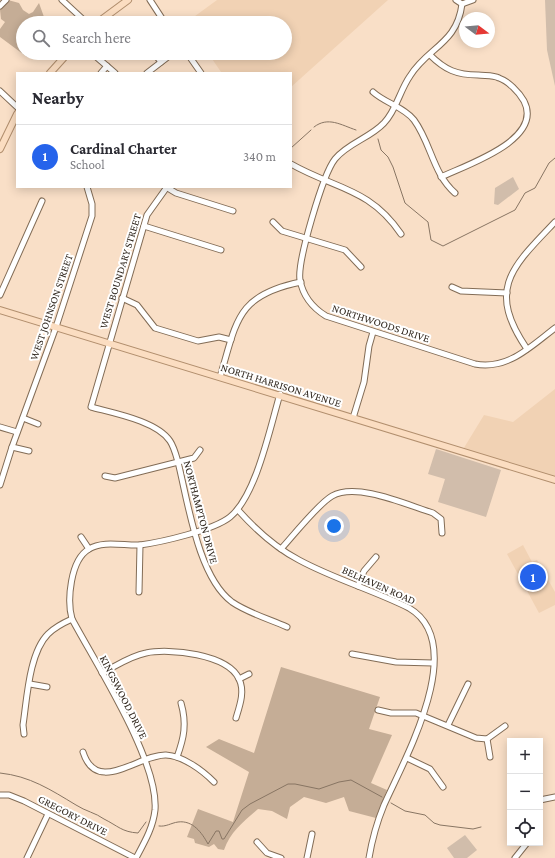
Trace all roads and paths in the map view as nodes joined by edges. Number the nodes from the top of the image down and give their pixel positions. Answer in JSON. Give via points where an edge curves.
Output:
{"nodes":[{"id":1,"x":6,"y":0,"type":"edge"},
{"id":2,"x":62,"y":0,"type":"edge"},
{"id":3,"x":128,"y":0,"type":"edge"},
{"id":4,"x":150,"y":0,"type":"edge"},
{"id":5,"x":456,"y":0,"type":"edge"},
{"id":6,"x":473,"y":0,"type":"edge"},
{"id":7,"x":462,"y":4,"type":"junction"},
{"id":8,"x":0,"y":6,"type":"edge"},
{"id":9,"x":79,"y":16,"type":"edge"},
{"id":10,"x":106,"y":16,"type":"edge"},
{"id":11,"x":161,"y":16,"type":"edge"},
{"id":12,"x":430,"y":55,"type":"junction"},
{"id":13,"x":62,"y":60,"type":"edge"},
{"id":14,"x":100,"y":60,"type":"edge"},
{"id":15,"x":164,"y":60,"type":"edge"},
{"id":16,"x":192,"y":60,"type":"edge"},
{"id":17,"x":161,"y":62,"type":"joint"},
{"id":18,"x":107,"y":66,"type":"junction"},
{"id":19,"x":51,"y":72,"type":"edge"},
{"id":20,"x":102,"y":72,"type":"edge"},
{"id":21,"x":114,"y":72,"type":"edge"},
{"id":22,"x":148,"y":72,"type":"edge"},
{"id":23,"x":200,"y":72,"type":"edge"},
{"id":24,"x":0,"y":91,"type":"edge"},
{"id":25,"x":373,"y":92,"type":"dead end"},
{"id":26,"x":16,"y":106,"type":"edge"},
{"id":27,"x":394,"y":107,"type":"junction"},
{"id":28,"x":16,"y":116,"type":"edge"},
{"id":29,"x":0,"y":146,"type":"edge"},
{"id":30,"x":292,"y":164,"type":"edge"},
{"id":31,"x":441,"y":177,"type":"junction"},
{"id":32,"x":325,"y":180,"type":"junction"},
{"id":33,"x":87,"y":188,"type":"edge"},
{"id":34,"x":165,"y":188,"type":"edge"},
{"id":35,"x":168,"y":188,"type":"edge"},
{"id":36,"x":455,"y":193,"type":"dead end"},
{"id":37,"x":42,"y":201,"type":"dead end"},
{"id":38,"x":233,"y":211,"type":"dead end"},
{"id":39,"x":273,"y":222,"type":"dead end"},
{"id":40,"x":555,"y":222,"type":"edge"},
{"id":41,"x":144,"y":226,"type":"junction"},
{"id":42,"x":401,"y":234,"type":"dead end"},
{"id":43,"x":308,"y":238,"type":"junction"},
{"id":44,"x":221,"y":250,"type":"dead end"},
{"id":45,"x":361,"y":267,"type":"dead end"},
{"id":46,"x":300,"y":282,"type":"junction"},
{"id":47,"x":452,"y":287,"type":"dead end"},
{"id":48,"x":507,"y":293,"type":"junction"},
{"id":49,"x":0,"y":295,"type":"edge"},
{"id":50,"x":122,"y":298,"type":"junction"},
{"id":51,"x":0,"y":310,"type":"edge"},
{"id":52,"x":56,"y":327,"type":"junction"},
{"id":53,"x":555,"y":328,"type":"edge"},
{"id":54,"x":373,"y":332,"type":"junction"},
{"id":55,"x":231,"y":340,"type":"junction"},
{"id":56,"x":109,"y":343,"type":"junction"},
{"id":57,"x":527,"y":349,"type":"junction"},
{"id":58,"x":220,"y":377,"type":"junction"},
{"id":59,"x":280,"y":394,"type":"junction"},
{"id":60,"x":96,"y":408,"type":"joint"},
{"id":61,"x":23,"y":418,"type":"junction"},
{"id":62,"x":353,"y":418,"type":"junction"},
{"id":63,"x":38,"y":424,"type":"dead end"},
{"id":64,"x":0,"y":427,"type":"edge"},
{"id":65,"x":17,"y":432,"type":"junction"},
{"id":66,"x":12,"y":447,"type":"junction"},
{"id":67,"x":200,"y":450,"type":"dead end"},
{"id":68,"x":28,"y":451,"type":"dead end"},
{"id":69,"x":178,"y":462,"type":"junction"},
{"id":70,"x":105,"y":476,"type":"dead end"},
{"id":71,"x":555,"y":480,"type":"edge"},
{"id":72,"x":0,"y":485,"type":"edge"},
{"id":73,"x":238,"y":510,"type":"junction"},
{"id":74,"x":195,"y":531,"type":"junction"},
{"id":75,"x":442,"y":533,"type":"dead end"},
{"id":76,"x":81,"y":537,"type":"dead end"},
{"id":77,"x":140,"y":545,"type":"junction"},
{"id":78,"x":89,"y":549,"type":"junction"},
{"id":79,"x":281,"y":549,"type":"junction"},
{"id":80,"x":376,"y":557,"type":"dead end"},
{"id":81,"x":358,"y":586,"type":"junction"},
{"id":82,"x":139,"y":592,"type":"dead end"},
{"id":83,"x":72,"y":619,"type":"junction"},
{"id":84,"x":287,"y":627,"type":"dead end"},
{"id":85,"x":352,"y":654,"type":"dead end"},
{"id":86,"x":433,"y":663,"type":"junction"},
{"id":87,"x":102,"y":673,"type":"junction"},
{"id":88,"x":249,"y":674,"type":"dead end"},
{"id":89,"x":239,"y":679,"type":"junction"},
{"id":90,"x":30,"y":684,"type":"junction"},
{"id":91,"x":468,"y":684,"type":"dead end"},
{"id":92,"x":47,"y":687,"type":"dead end"},
{"id":93,"x":181,"y":703,"type":"dead end"},
{"id":94,"x":378,"y":710,"type":"dead end"},
{"id":95,"x":424,"y":715,"type":"junction"},
{"id":96,"x":236,"y":718,"type":"dead end"},
{"id":97,"x":448,"y":725,"type":"junction"},
{"id":98,"x":505,"y":726,"type":"dead end"},
{"id":99,"x":24,"y":734,"type":"dead end"},
{"id":100,"x":487,"y":739,"type":"junction"},
{"id":101,"x":83,"y":752,"type":"dead end"},
{"id":102,"x":177,"y":757,"type":"junction"},
{"id":103,"x":490,"y":757,"type":"dead end"},
{"id":104,"x":407,"y":758,"type":"junction"},
{"id":105,"x":145,"y":760,"type":"junction"},
{"id":106,"x":214,"y":782,"type":"dead end"},
{"id":107,"x":443,"y":787,"type":"dead end"},
{"id":108,"x":0,"y":795,"type":"edge"},
{"id":109,"x":555,"y":796,"type":"edge"},
{"id":110,"x":543,"y":799,"type":"edge"},
{"id":111,"x":48,"y":814,"type":"junction"},
{"id":112,"x":312,"y":834,"type":"dead end"},
{"id":113,"x":257,"y":842,"type":"dead end"},
{"id":114,"x":525,"y":846,"type":"edge"},
{"id":115,"x":27,"y":858,"type":"edge"},
{"id":116,"x":136,"y":858,"type":"edge"},
{"id":117,"x":281,"y":858,"type":"edge"},
{"id":118,"x":308,"y":858,"type":"edge"},
{"id":119,"x":369,"y":858,"type":"edge"},
{"id":120,"x":515,"y":858,"type":"edge"}],
"edges":[{"from":1,"to":8,"type":"street"},
{"from":2,"to":9,"type":"street"},
{"from":3,"to":10,"type":"main road"},
{"from":4,"to":11,"type":"street"},
{"from":5,"to":7,"type":"street"},
{"from":6,"to":7,"type":"street"},
{"from":7,"to":12,"type":"street","name":"NORTHWOODS DRIVE","via":[[451,35]]},
{"from":12,"to":27,"type":"street","name":"NORTHWOODS DRIVE","via":[[410,75]]},
{"from":12,"to":31,"type":"street","via":[[455,73],[503,79],[522,98],[527,114],[524,127],[513,139],[491,154]]},
{"from":13,"to":19,"type":"main road"},
{"from":14,"to":18,"type":"street"},
{"from":15,"to":17,"type":"street"},
{"from":16,"to":23,"type":"street"},
{"from":17,"to":22,"type":"street"},
{"from":18,"to":20,"type":"street"},
{"from":18,"to":21,"type":"street"},
{"from":24,"to":26,"type":"street"},
{"from":25,"to":27,"type":"street"},
{"from":27,"to":31,"type":"street","via":[[415,121]]},
{"from":27,"to":32,"type":"street","name":"NORTHWOODS DRIVE","via":[[384,123],[338,155]]},
{"from":28,"to":29,"type":"main road"},
{"from":30,"to":32,"type":"street"},
{"from":31,"to":36,"type":"street"},
{"from":32,"to":42,"type":"street","via":[[354,191],[375,204],[389,216]]},
{"from":32,"to":43,"type":"street","name":"NORTHWOODS DRIVE"},
{"from":33,"to":52,"type":"street","name":"WEST JOHNSON STREET","via":[[92,215]]},
{"from":34,"to":41,"type":"street","name":"WEST BOUNDARY STREET","via":[[150,210]]},
{"from":35,"to":38,"type":"street"},
{"from":37,"to":49,"type":"street"},
{"from":39,"to":43,"type":"street","via":[[282,230]]},
{"from":40,"to":48,"type":"street","via":[[521,258],[512,273]]},
{"from":41,"to":44,"type":"street"},
{"from":41,"to":50,"type":"street","name":"WEST BOUNDARY STREET"},
{"from":43,"to":45,"type":"street","via":[[345,250]]},
{"from":43,"to":46,"type":"street","name":"NORTHWOODS DRIVE","via":[[300,267]]},
{"from":46,"to":54,"type":"street","name":"NORTHWOODS DRIVE","via":[[310,303],[322,313]]},
{"from":46,"to":55,"type":"street","via":[[273,289],[255,299],[241,315]]},
{"from":47,"to":48,"type":"street","via":[[461,291]]},
{"from":48,"to":57,"type":"street","via":[[508,312]]},
{"from":50,"to":55,"type":"street","via":[[137,305],[155,328],[198,341],[219,337]]},
{"from":50,"to":56,"type":"street","name":"WEST BOUNDARY STREET"},
{"from":51,"to":52,"type":"main road","name":"NORTH HARRISON AVENUE"},
{"from":52,"to":56,"type":"main road","name":"NORTH HARRISON AVENUE"},
{"from":52,"to":61,"type":"street","name":"WEST JOHNSON STREET"},
{"from":53,"to":57,"type":"street","name":"NORTHWOODS DRIVE"},
{"from":54,"to":57,"type":"street","name":"NORTHWOODS DRIVE","via":[[480,365],[507,362]]},
{"from":54,"to":62,"type":"street","via":[[364,382]]},
{"from":55,"to":58,"type":"street"},
{"from":56,"to":58,"type":"main road","name":"NORTH HARRISON AVENUE"},
{"from":56,"to":60,"type":"street","name":"WEST BOUNDARY STREET","via":[[91,407]]},
{"from":58,"to":59,"type":"main road","name":"NORTH HARRISON AVENUE"},
{"from":59,"to":62,"type":"main road","name":"NORTH HARRISON AVENUE"},
{"from":59,"to":73,"type":"street","via":[[251,487]]},
{"from":60,"to":69,"type":"street","name":"NORTHAMPTON DRIVE","via":[[159,430],[170,441]]},
{"from":61,"to":63,"type":"street"},
{"from":61,"to":65,"type":"street","name":"WEST JOHNSON STREET"},
{"from":62,"to":71,"type":"main road","name":"NORTH HARRISON AVENUE"},
{"from":64,"to":65,"type":"street"},
{"from":65,"to":66,"type":"street","name":"WEST JOHNSON STREET"},
{"from":66,"to":68,"type":"street"},
{"from":66,"to":72,"type":"street","name":"WEST JOHNSON STREET"},
{"from":67,"to":69,"type":"street","via":[[194,458]]},
{"from":69,"to":70,"type":"street","via":[[115,478]]},
{"from":69,"to":74,"type":"street","name":"NORTHAMPTON DRIVE"},
{"from":73,"to":74,"type":"street","via":[[220,523]]},
{"from":73,"to":79,"type":"street","name":"BELHAVEN ROAD"},
{"from":74,"to":77,"type":"street"},
{"from":74,"to":84,"type":"street","name":"NORTHAMPTON DRIVE","via":[[206,570],[222,594],[243,608]]},
{"from":75,"to":79,"type":"street","via":[[441,519],[433,513],[363,492],[346,492],[337,493],[326,500]]},
{"from":76,"to":78,"type":"street"},
{"from":77,"to":78,"type":"street","via":[[102,545]]},
{"from":77,"to":82,"type":"street"},
{"from":78,"to":83,"type":"street","name":"KINGSWOOD DRIVE","via":[[81,558],[71,582],[69,602]]},
{"from":79,"to":81,"type":"street","name":"BELHAVEN ROAD","via":[[308,565]]},
{"from":80,"to":81,"type":"street","via":[[364,571]]},
{"from":81,"to":86,"type":"street","name":"BELHAVEN ROAD","via":[[403,605],[421,617],[429,633]]},
{"from":83,"to":87,"type":"street","name":"KINGSWOOD DRIVE"},
{"from":83,"to":90,"type":"street","via":[[52,630],[41,644],[36,654]]},
{"from":85,"to":86,"type":"street","via":[[396,662]]},
{"from":86,"to":95,"type":"street","name":"BELHAVEN ROAD","via":[[432,682]]},
{"from":87,"to":89,"type":"street","via":[[147,653],[177,652],[224,664],[231,668]]},
{"from":87,"to":105,"type":"street","name":"KINGSWOOD DRIVE"},
{"from":88,"to":89,"type":"street"},
{"from":89,"to":96,"type":"street","via":[[242,694]]},
{"from":90,"to":92,"type":"street"},
{"from":90,"to":99,"type":"street","via":[[23,725]]},
{"from":91,"to":97,"type":"street"},
{"from":93,"to":102,"type":"street","via":[[185,726],[184,740]]},
{"from":94,"to":95,"type":"street"},
{"from":95,"to":97,"type":"street"},
{"from":95,"to":104,"type":"street","name":"BELHAVEN ROAD"},
{"from":97,"to":100,"type":"street","via":[[468,737]]},
{"from":98,"to":100,"type":"street"},
{"from":100,"to":103,"type":"street"},
{"from":101,"to":105,"type":"street","via":[[89,765],[103,771],[116,771]]},
{"from":102,"to":105,"type":"street","via":[[160,756]]},
{"from":102,"to":106,"type":"street"},
{"from":104,"to":107,"type":"street","via":[[430,769]]},
{"from":104,"to":119,"type":"street","name":"BELHAVEN ROAD","via":[[384,806]]},
{"from":105,"to":116,"type":"street","name":"KINGSWOOD DRIVE","via":[[154,789],[155,810],[149,834]]},
{"from":108,"to":111,"type":"street","name":"GREGORY DRIVE","via":[[17,797]]},
{"from":109,"to":110,"type":"street"},
{"from":111,"to":115,"type":"street"},
{"from":111,"to":116,"type":"street","name":"GREGORY DRIVE"},
{"from":112,"to":118,"type":"street"},
{"from":113,"to":117,"type":"street","via":[[268,853]]},
{"from":114,"to":120,"type":"street"}]}
